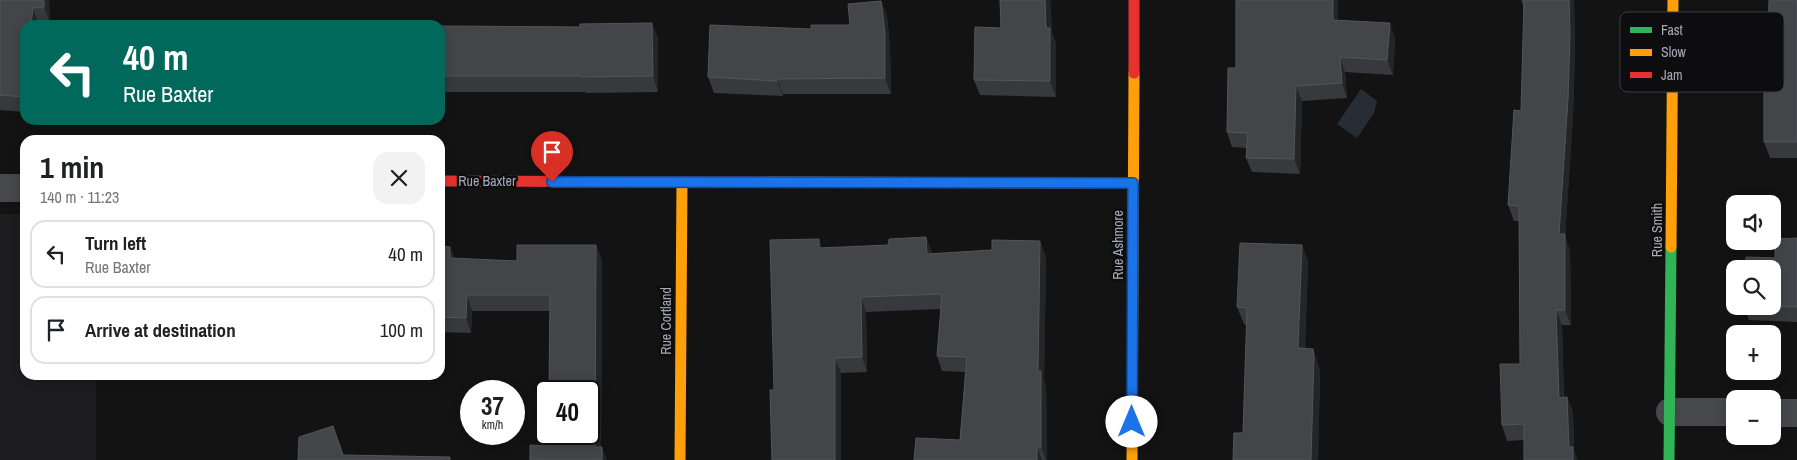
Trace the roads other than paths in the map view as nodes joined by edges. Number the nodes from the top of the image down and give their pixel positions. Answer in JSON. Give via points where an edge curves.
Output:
{"nodes":[{"id":1,"x":1134,"y":0,"type":"edge"},
{"id":2,"x":1672,"y":92,"type":"edge"},
{"id":3,"x":445,"y":181,"type":"edge"},
{"id":4,"x":682,"y":182,"type":"junction"},
{"id":5,"x":1133,"y":183,"type":"junction"},
{"id":6,"x":0,"y":188,"type":"edge"},
{"id":7,"x":20,"y":188,"type":"edge"},
{"id":8,"x":1670,"y":412,"type":"junction"},
{"id":9,"x":1726,"y":412,"type":"edge"},
{"id":10,"x":1781,"y":413,"type":"edge"},
{"id":11,"x":1797,"y":413,"type":"edge"},
{"id":12,"x":680,"y":460,"type":"edge"},
{"id":13,"x":1132,"y":460,"type":"edge"},
{"id":14,"x":1669,"y":460,"type":"edge"}],
"edges":[{"from":1,"to":5,"type":"street","name":"Rue Ashmore"},
{"from":2,"to":8,"type":"street","name":"Rue Smith"},
{"from":3,"to":4,"type":"street","name":"Rue Baxter"},
{"from":4,"to":5,"type":"street","name":"Rue Baxter"},
{"from":4,"to":12,"type":"street","name":"Rue Cortland"},
{"from":5,"to":13,"type":"street","name":"Rue Ashmore"},
{"from":6,"to":7,"type":"street"},
{"from":8,"to":9,"type":"street"},
{"from":8,"to":14,"type":"street","name":"Rue Smith"},
{"from":10,"to":11,"type":"street"}]}
